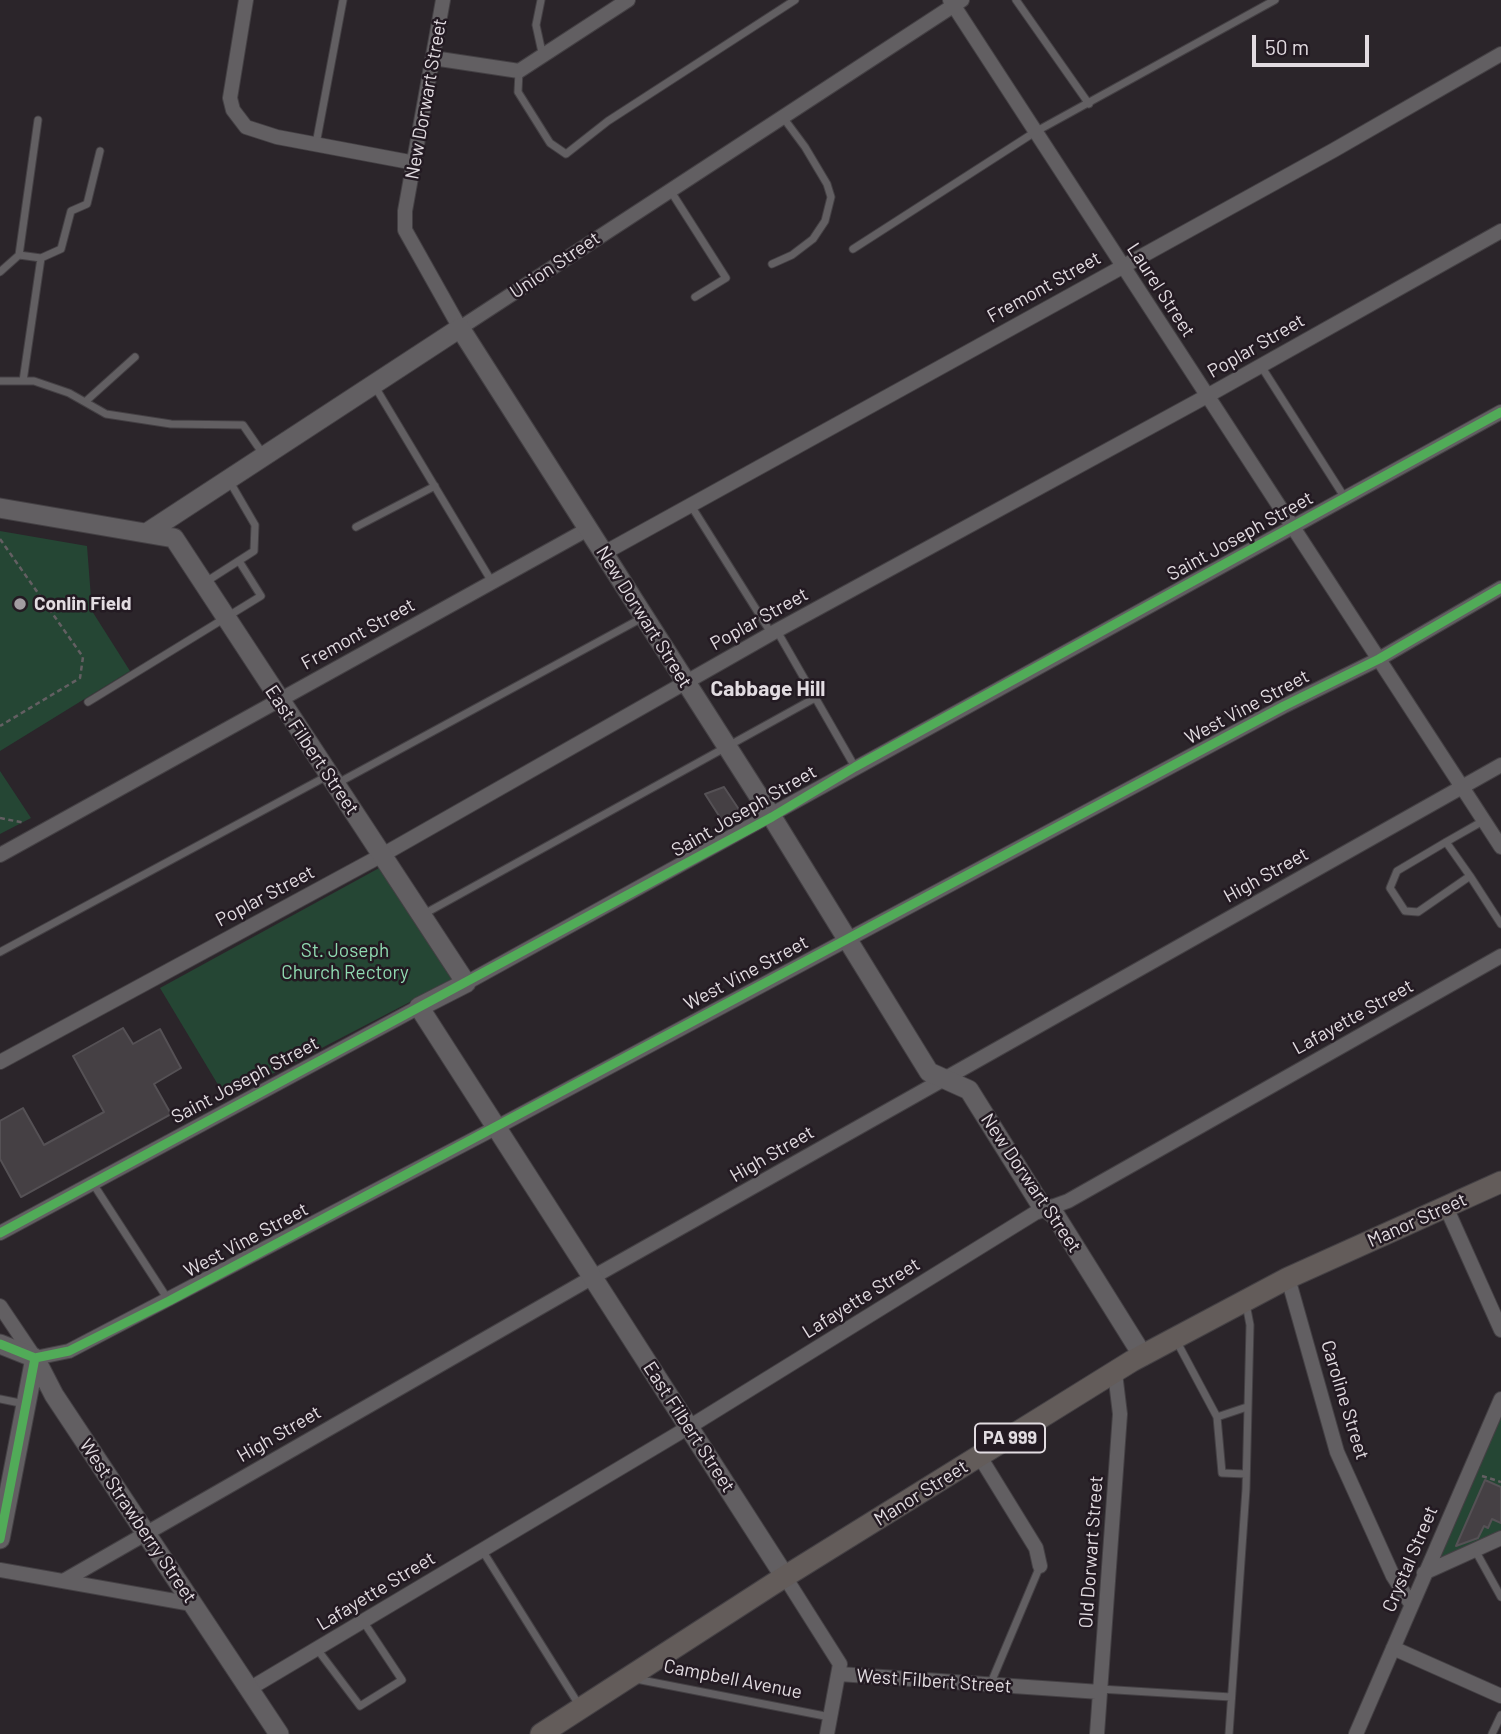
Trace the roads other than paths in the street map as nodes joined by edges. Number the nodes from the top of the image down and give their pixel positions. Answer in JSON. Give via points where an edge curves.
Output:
{"nodes":[{"id":1,"x":247,"y":0,"type":"edge"},
{"id":2,"x":342,"y":0,"type":"edge"},
{"id":3,"x":443,"y":0,"type":"edge"},
{"id":4,"x":541,"y":0,"type":"edge"},
{"id":5,"x":628,"y":0,"type":"edge"},
{"id":6,"x":795,"y":0,"type":"edge"},
{"id":7,"x":1016,"y":0,"type":"edge"},
{"id":8,"x":1275,"y":0,"type":"edge"},
{"id":9,"x":955,"y":2,"type":"edge"},
{"id":10,"x":1501,"y":54,"type":"edge"},
{"id":11,"x":543,"y":57,"type":"junction"},
{"id":12,"x":433,"y":58,"type":"junction"},
{"id":13,"x":519,"y":71,"type":"junction"},
{"id":14,"x":1089,"y":104,"type":"junction"},
{"id":15,"x":782,"y":115,"type":"junction"},
{"id":16,"x":38,"y":120,"type":"dead end"},
{"id":17,"x":1035,"y":132,"type":"junction"},
{"id":18,"x":316,"y":144,"type":"junction"},
{"id":19,"x":100,"y":150,"type":"dead end"},
{"id":20,"x":415,"y":163,"type":"junction"},
{"id":21,"x":669,"y":190,"type":"junction"},
{"id":22,"x":1501,"y":231,"type":"edge"},
{"id":23,"x":853,"y":249,"type":"dead end"},
{"id":24,"x":19,"y":255,"type":"junction"},
{"id":25,"x":40,"y":258,"type":"junction"},
{"id":26,"x":772,"y":264,"type":"dead end"},
{"id":27,"x":1123,"y":265,"type":"junction"},
{"id":28,"x":0,"y":272,"type":"edge"},
{"id":29,"x":695,"y":297,"type":"dead end"},
{"id":30,"x":460,"y":328,"type":"junction"},
{"id":31,"x":135,"y":357,"type":"dead end"},
{"id":32,"x":1261,"y":365,"type":"junction"},
{"id":33,"x":0,"y":381,"type":"edge"},
{"id":34,"x":23,"y":381,"type":"junction"},
{"id":35,"x":373,"y":384,"type":"junction"},
{"id":36,"x":1207,"y":396,"type":"junction"},
{"id":37,"x":85,"y":402,"type":"junction"},
{"id":38,"x":1501,"y":412,"type":"edge"},
{"id":39,"x":263,"y":455,"type":"junction"},
{"id":40,"x":228,"y":478,"type":"junction"},
{"id":41,"x":435,"y":486,"type":"junction"},
{"id":42,"x":1346,"y":499,"type":"junction"},
{"id":43,"x":690,"y":504,"type":"junction"},
{"id":44,"x":0,"y":508,"type":"edge"},
{"id":45,"x":356,"y":527,"type":"dead end"},
{"id":46,"x":1293,"y":527,"type":"junction"},
{"id":47,"x":588,"y":529,"type":"junction"},
{"id":48,"x":148,"y":532,"type":"junction"},
{"id":49,"x":604,"y":552,"type":"junction"},
{"id":50,"x":239,"y":561,"type":"junction"},
{"id":51,"x":493,"y":582,"type":"junction"},
{"id":52,"x":204,"y":584,"type":"junction"},
{"id":53,"x":1501,"y":588,"type":"edge"},
{"id":54,"x":643,"y":617,"type":"junction"},
{"id":55,"x":226,"y":618,"type":"junction"},
{"id":56,"x":774,"y":632,"type":"junction"},
{"id":57,"x":1379,"y":659,"type":"junction"},
{"id":58,"x":686,"y":682,"type":"junction"},
{"id":59,"x":815,"y":698,"type":"junction"},
{"id":60,"x":277,"y":700,"type":"junction"},
{"id":61,"x":88,"y":702,"type":"dead end"},
{"id":62,"x":726,"y":747,"type":"junction"},
{"id":63,"x":1501,"y":765,"type":"edge"},
{"id":64,"x":855,"y":767,"type":"junction"},
{"id":65,"x":332,"y":780,"type":"junction"},
{"id":66,"x":1461,"y":787,"type":"junction"},
{"id":67,"x":772,"y":817,"type":"junction"},
{"id":68,"x":1483,"y":821,"type":"junction"},
{"id":69,"x":1446,"y":842,"type":"junction"},
{"id":70,"x":1501,"y":847,"type":"edge"},
{"id":71,"x":384,"y":854,"type":"junction"},
{"id":72,"x":0,"y":855,"type":"edge"},
{"id":73,"x":1470,"y":876,"type":"junction"},
{"id":74,"x":423,"y":915,"type":"junction"},
{"id":75,"x":1501,"y":924,"type":"edge"},
{"id":76,"x":847,"y":940,"type":"junction"},
{"id":77,"x":0,"y":952,"type":"edge"},
{"id":78,"x":1501,"y":956,"type":"edge"},
{"id":79,"x":466,"y":984,"type":"junction"},
{"id":80,"x":419,"y":1007,"type":"junction"},
{"id":81,"x":0,"y":1062,"type":"edge"},
{"id":82,"x":944,"y":1079,"type":"junction"},
{"id":83,"x":497,"y":1127,"type":"junction"},
{"id":84,"x":91,"y":1182,"type":"junction"},
{"id":85,"x":1501,"y":1182,"type":"edge"},
{"id":86,"x":1446,"y":1207,"type":"junction"},
{"id":87,"x":1047,"y":1208,"type":"junction"},
{"id":88,"x":0,"y":1233,"type":"edge"},
{"id":89,"x":593,"y":1277,"type":"junction"},
{"id":90,"x":1288,"y":1278,"type":"junction"},
{"id":91,"x":1244,"y":1300,"type":"junction"},
{"id":92,"x":169,"y":1301,"type":"junction"},
{"id":93,"x":0,"y":1306,"type":"edge"},
{"id":94,"x":1501,"y":1331,"type":"edge"},
{"id":95,"x":1175,"y":1338,"type":"junction"},
{"id":96,"x":0,"y":1344,"type":"edge"},
{"id":97,"x":1143,"y":1356,"type":"junction"},
{"id":98,"x":35,"y":1358,"type":"junction"},
{"id":99,"x":1115,"y":1373,"type":"junction"},
{"id":100,"x":0,"y":1399,"type":"edge"},
{"id":101,"x":1501,"y":1399,"type":"edge"},
{"id":102,"x":26,"y":1404,"type":"junction"},
{"id":103,"x":1247,"y":1408,"type":"junction"},
{"id":104,"x":1217,"y":1417,"type":"junction"},
{"id":105,"x":689,"y":1427,"type":"junction"},
{"id":106,"x":980,"y":1457,"type":"junction"},
{"id":107,"x":1246,"y":1474,"type":"junction"},
{"id":108,"x":145,"y":1533,"type":"junction"},
{"id":109,"x":1501,"y":1538,"type":"edge"},
{"id":110,"x":0,"y":1539,"type":"edge"},
{"id":111,"x":482,"y":1550,"type":"junction"},
{"id":112,"x":1475,"y":1550,"type":"junction"},
{"id":113,"x":1040,"y":1566,"type":"joint"},
{"id":114,"x":0,"y":1570,"type":"edge"},
{"id":115,"x":1424,"y":1573,"type":"junction"},
{"id":116,"x":785,"y":1577,"type":"junction"},
{"id":117,"x":65,"y":1580,"type":"junction"},
{"id":118,"x":1501,"y":1597,"type":"edge"},
{"id":119,"x":192,"y":1604,"type":"junction"},
{"id":120,"x":1411,"y":1604,"type":"junction"},
{"id":121,"x":363,"y":1621,"type":"junction"},
{"id":122,"x":317,"y":1648,"type":"junction"},
{"id":123,"x":1394,"y":1648,"type":"junction"},
{"id":124,"x":839,"y":1674,"type":"junction"},
{"id":125,"x":629,"y":1678,"type":"junction"},
{"id":126,"x":990,"y":1685,"type":"junction"},
{"id":127,"x":250,"y":1689,"type":"junction"},
{"id":128,"x":1100,"y":1690,"type":"junction"},
{"id":129,"x":1501,"y":1696,"type":"edge"},
{"id":130,"x":1231,"y":1697,"type":"junction"},
{"id":131,"x":581,"y":1708,"type":"junction"},
{"id":132,"x":1501,"y":1715,"type":"edge"},
{"id":133,"x":831,"y":1717,"type":"junction"},
{"id":134,"x":279,"y":1734,"type":"edge"},
{"id":135,"x":541,"y":1734,"type":"edge"},
{"id":136,"x":827,"y":1734,"type":"edge"},
{"id":137,"x":1097,"y":1734,"type":"edge"},
{"id":138,"x":1228,"y":1734,"type":"edge"},
{"id":139,"x":1356,"y":1734,"type":"edge"},
{"id":140,"x":1492,"y":1734,"type":"edge"}],
"edges":[{"from":1,"to":18,"type":"street","via":[[230,98],[238,118],[254,132]]},
{"from":2,"to":18,"type":"lane"},
{"from":3,"to":12,"type":"street","name":"New Dorwart Street"},
{"from":4,"to":11,"type":"lane","via":[[536,25]]},
{"from":5,"to":11,"type":"street"},
{"from":6,"to":13,"type":"lane","via":[[608,121],[566,155],[550,143],[518,92]]},
{"from":7,"to":14,"type":"lane"},
{"from":8,"to":14,"type":"lane"},
{"from":9,"to":15,"type":"street","name":"Union Street"},
{"from":9,"to":17,"type":"street","name":"Laurel Street"},
{"from":10,"to":27,"type":"street","name":"Fremont Street"},
{"from":11,"to":13,"type":"street"},
{"from":12,"to":13,"type":"street"},
{"from":12,"to":20,"type":"street","name":"New Dorwart Street"},
{"from":14,"to":17,"type":"lane"},
{"from":15,"to":21,"type":"street","name":"Union Street"},
{"from":15,"to":26,"type":"lane","via":[[805,146],[831,197],[825,221],[813,239]]},
{"from":16,"to":24,"type":"lane"},
{"from":17,"to":23,"type":"lane"},
{"from":17,"to":27,"type":"street","name":"Laurel Street"},
{"from":18,"to":20,"type":"street"},
{"from":19,"to":25,"type":"lane","via":[[87,204],[71,211],[61,249]]},
{"from":20,"to":30,"type":"street","name":"New Dorwart Street","via":[[405,230]]},
{"from":21,"to":29,"type":"lane","via":[[726,278]]},
{"from":21,"to":30,"type":"street","name":"Union Street"},
{"from":22,"to":32,"type":"street","name":"Poplar Street"},
{"from":24,"to":25,"type":"lane"},
{"from":24,"to":28,"type":"lane"},
{"from":25,"to":34,"type":"lane"},
{"from":27,"to":36,"type":"street","name":"Laurel Street"},
{"from":27,"to":43,"type":"street","name":"Fremont Street"},
{"from":30,"to":35,"type":"street","name":"Union Street"},
{"from":30,"to":47,"type":"street","name":"New Dorwart Street"},
{"from":31,"to":37,"type":"lane"},
{"from":32,"to":36,"type":"street","name":"Poplar Street"},
{"from":32,"to":42,"type":"lane"},
{"from":33,"to":34,"type":"lane"},
{"from":34,"to":37,"type":"lane","via":[[34,381]]},
{"from":35,"to":39,"type":"street","name":"Union Street"},
{"from":35,"to":41,"type":"lane"},
{"from":36,"to":46,"type":"street","name":"Laurel Street"},
{"from":36,"to":56,"type":"street","name":"Poplar Street"},
{"from":37,"to":39,"type":"lane","via":[[106,414],[170,424],[243,425]]},
{"from":38,"to":42,"type":"street","name":"Saint Joseph Street"},
{"from":39,"to":40,"type":"street","name":"Union Street"},
{"from":40,"to":48,"type":"street","name":"Union Street"},
{"from":40,"to":50,"type":"lane","via":[[255,525],[254,551]]},
{"from":41,"to":45,"type":"lane"},
{"from":41,"to":51,"type":"lane"},
{"from":42,"to":46,"type":"street","name":"Saint Joseph Street"},
{"from":43,"to":49,"type":"street","name":"Fremont Street"},
{"from":43,"to":56,"type":"lane"},
{"from":44,"to":48,"type":"street","name":"East Filbert Street"},
{"from":46,"to":57,"type":"street","name":"Laurel Street"},
{"from":46,"to":64,"type":"street","name":"Saint Joseph Street"},
{"from":47,"to":49,"type":"street","name":"New Dorwart Street"},
{"from":47,"to":51,"type":"street","name":"Fremont Street"},
{"from":48,"to":52,"type":"street","name":"East Filbert Street","via":[[174,538]]},
{"from":49,"to":54,"type":"street","name":"New Dorwart Street"},
{"from":50,"to":52,"type":"lane"},
{"from":50,"to":55,"type":"lane","via":[[261,596]]},
{"from":51,"to":60,"type":"street","name":"Fremont Street"},
{"from":52,"to":55,"type":"street","name":"East Filbert Street"},
{"from":53,"to":57,"type":"street","name":"West Vine Street"},
{"from":54,"to":58,"type":"street","name":"New Dorwart Street"},
{"from":54,"to":65,"type":"lane"},
{"from":55,"to":60,"type":"street","name":"East Filbert Street"},
{"from":55,"to":61,"type":"lane"},
{"from":56,"to":58,"type":"street","name":"Poplar Street"},
{"from":56,"to":59,"type":"lane"},
{"from":57,"to":66,"type":"street","name":"Laurel Street"},
{"from":57,"to":76,"type":"street","name":"West Vine Street"},
{"from":58,"to":62,"type":"street","name":"New Dorwart Street"},
{"from":58,"to":71,"type":"street","name":"Poplar Street"},
{"from":59,"to":62,"type":"lane"},
{"from":59,"to":64,"type":"lane"},
{"from":60,"to":65,"type":"street","name":"East Filbert Street"},
{"from":60,"to":72,"type":"street","name":"Fremont Street"},
{"from":62,"to":67,"type":"street","name":"New Dorwart Street"},
{"from":62,"to":74,"type":"lane"},
{"from":63,"to":66,"type":"street","name":"High Street"},
{"from":64,"to":67,"type":"street","name":"Saint Joseph Street"},
{"from":65,"to":71,"type":"street","name":"East Filbert Street"},
{"from":65,"to":77,"type":"lane"},
{"from":66,"to":68,"type":"street","name":"Laurel Street"},
{"from":66,"to":82,"type":"street","name":"High Street"},
{"from":67,"to":76,"type":"street","name":"New Dorwart Street"},
{"from":67,"to":79,"type":"street","name":"Saint Joseph Street"},
{"from":68,"to":69,"type":"lane"},
{"from":68,"to":70,"type":"street","name":"Laurel Street"},
{"from":69,"to":73,"type":"lane"},
{"from":69,"to":73,"type":"lane","via":[[1397,871],[1391,880],[1390,888],[1405,911],[1418,912]]},
{"from":71,"to":74,"type":"street","name":"East Filbert Street"},
{"from":71,"to":81,"type":"street","name":"Poplar Street"},
{"from":73,"to":75,"type":"lane"},
{"from":74,"to":79,"type":"street","name":"East Filbert Street"},
{"from":76,"to":82,"type":"street","name":"New Dorwart Street","via":[[929,1072]]},
{"from":76,"to":83,"type":"street","name":"West Vine Street"},
{"from":78,"to":87,"type":"street","name":"Lafayette Street"},
{"from":79,"to":80,"type":"street","name":"Saint Joseph Street"},
{"from":80,"to":83,"type":"street"},
{"from":80,"to":84,"type":"street","name":"Saint Joseph Street"},
{"from":82,"to":87,"type":"street","name":"New Dorwart Street","via":[[969,1090]]},
{"from":82,"to":89,"type":"street","name":"High Street"},
{"from":83,"to":89,"type":"street"},
{"from":83,"to":92,"type":"street","name":"West Vine Street"},
{"from":84,"to":88,"type":"street","name":"Saint Joseph Street"},
{"from":84,"to":92,"type":"lane"},
{"from":85,"to":86,"type":"main road","name":"Manor Street","number":"PA 999"},
{"from":86,"to":90,"type":"main road","name":"Manor Street","number":"PA 999"},
{"from":86,"to":94,"type":"street"},
{"from":87,"to":97,"type":"street","name":"New Dorwart Street"},
{"from":87,"to":105,"type":"street","name":"Lafayette Street"},
{"from":89,"to":105,"type":"street","name":"East Filbert Street"},
{"from":89,"to":108,"type":"street","name":"High Street"},
{"from":90,"to":91,"type":"main road","name":"Manor Street","number":"PA 999"},
{"from":90,"to":120,"type":"street","name":"Caroline Street","via":[[1337,1452],[1393,1576]]},
{"from":91,"to":95,"type":"main road","name":"Manor Street","number":"PA 999"},
{"from":91,"to":103,"type":"lane","via":[[1250,1325]]},
{"from":92,"to":98,"type":"street","name":"West Vine Street","via":[[69,1351]]},
{"from":93,"to":98,"type":"street","name":"West Strawberry Street"},
{"from":95,"to":97,"type":"main road","name":"Manor Street","number":"PA 999"},
{"from":95,"to":104,"type":"lane"},
{"from":96,"to":98,"type":"street"},
{"from":97,"to":99,"type":"main road","name":"Manor Street","number":"PA 999"},
{"from":98,"to":102,"type":"street"},
{"from":98,"to":108,"type":"street","name":"West Strawberry Street","via":[[54,1395]]},
{"from":99,"to":106,"type":"main road","name":"Manor Street","number":"PA 999"},
{"from":99,"to":128,"type":"street","name":"Old Dorwart Street","via":[[1120,1414]]},
{"from":100,"to":102,"type":"lane"},
{"from":101,"to":115,"type":"street","name":"Crystal Street"},
{"from":102,"to":110,"type":"street"},
{"from":103,"to":104,"type":"lane"},
{"from":103,"to":107,"type":"lane"},
{"from":104,"to":107,"type":"lane","via":[[1222,1472]]},
{"from":105,"to":111,"type":"street","name":"Lafayette Street"},
{"from":105,"to":116,"type":"street","name":"East Filbert Street"},
{"from":106,"to":113,"type":"street","via":[[1036,1548]]},
{"from":106,"to":116,"type":"main road","name":"Manor Street","number":"PA 999"},
{"from":107,"to":130,"type":"lane"},
{"from":108,"to":117,"type":"street","name":"High Street"},
{"from":108,"to":119,"type":"street","name":"West Strawberry Street"},
{"from":109,"to":112,"type":"street"},
{"from":111,"to":121,"type":"street","name":"Lafayette Street"},
{"from":111,"to":131,"type":"lane"},
{"from":112,"to":115,"type":"street"},
{"from":112,"to":118,"type":"lane"},
{"from":113,"to":126,"type":"lane"},
{"from":114,"to":117,"type":"street"},
{"from":115,"to":120,"type":"street","name":"Crystal Street"},
{"from":116,"to":124,"type":"street","name":"West Filbert Street","via":[[840,1664]]},
{"from":116,"to":125,"type":"main road","name":"Manor Street","number":"PA 999"},
{"from":117,"to":119,"type":"street"},
{"from":119,"to":127,"type":"street","name":"West Strawberry Street"},
{"from":120,"to":123,"type":"street","name":"Crystal Street"},
{"from":121,"to":122,"type":"street","name":"Lafayette Street"},
{"from":121,"to":122,"type":"lane","via":[[402,1679],[360,1706]]},
{"from":122,"to":127,"type":"street","name":"Lafayette Street"},
{"from":123,"to":129,"type":"street"},
{"from":123,"to":139,"type":"street","name":"Crystal Street"},
{"from":124,"to":126,"type":"street","name":"West Filbert Street"},
{"from":124,"to":133,"type":"street"},
{"from":125,"to":131,"type":"main road","name":"Manor Street","number":"PA 999"},
{"from":125,"to":133,"type":"lane","name":"Campbell Avenue"},
{"from":126,"to":128,"type":"street","name":"West Filbert Street"},
{"from":127,"to":134,"type":"street","name":"West Strawberry Street"},
{"from":128,"to":130,"type":"lane"},
{"from":128,"to":137,"type":"street","name":"Old Dorwart Street"},
{"from":130,"to":138,"type":"lane"},
{"from":131,"to":135,"type":"main road","name":"Manor Street","number":"PA 999"},
{"from":132,"to":140,"type":"lane"},
{"from":133,"to":136,"type":"street"}]}
